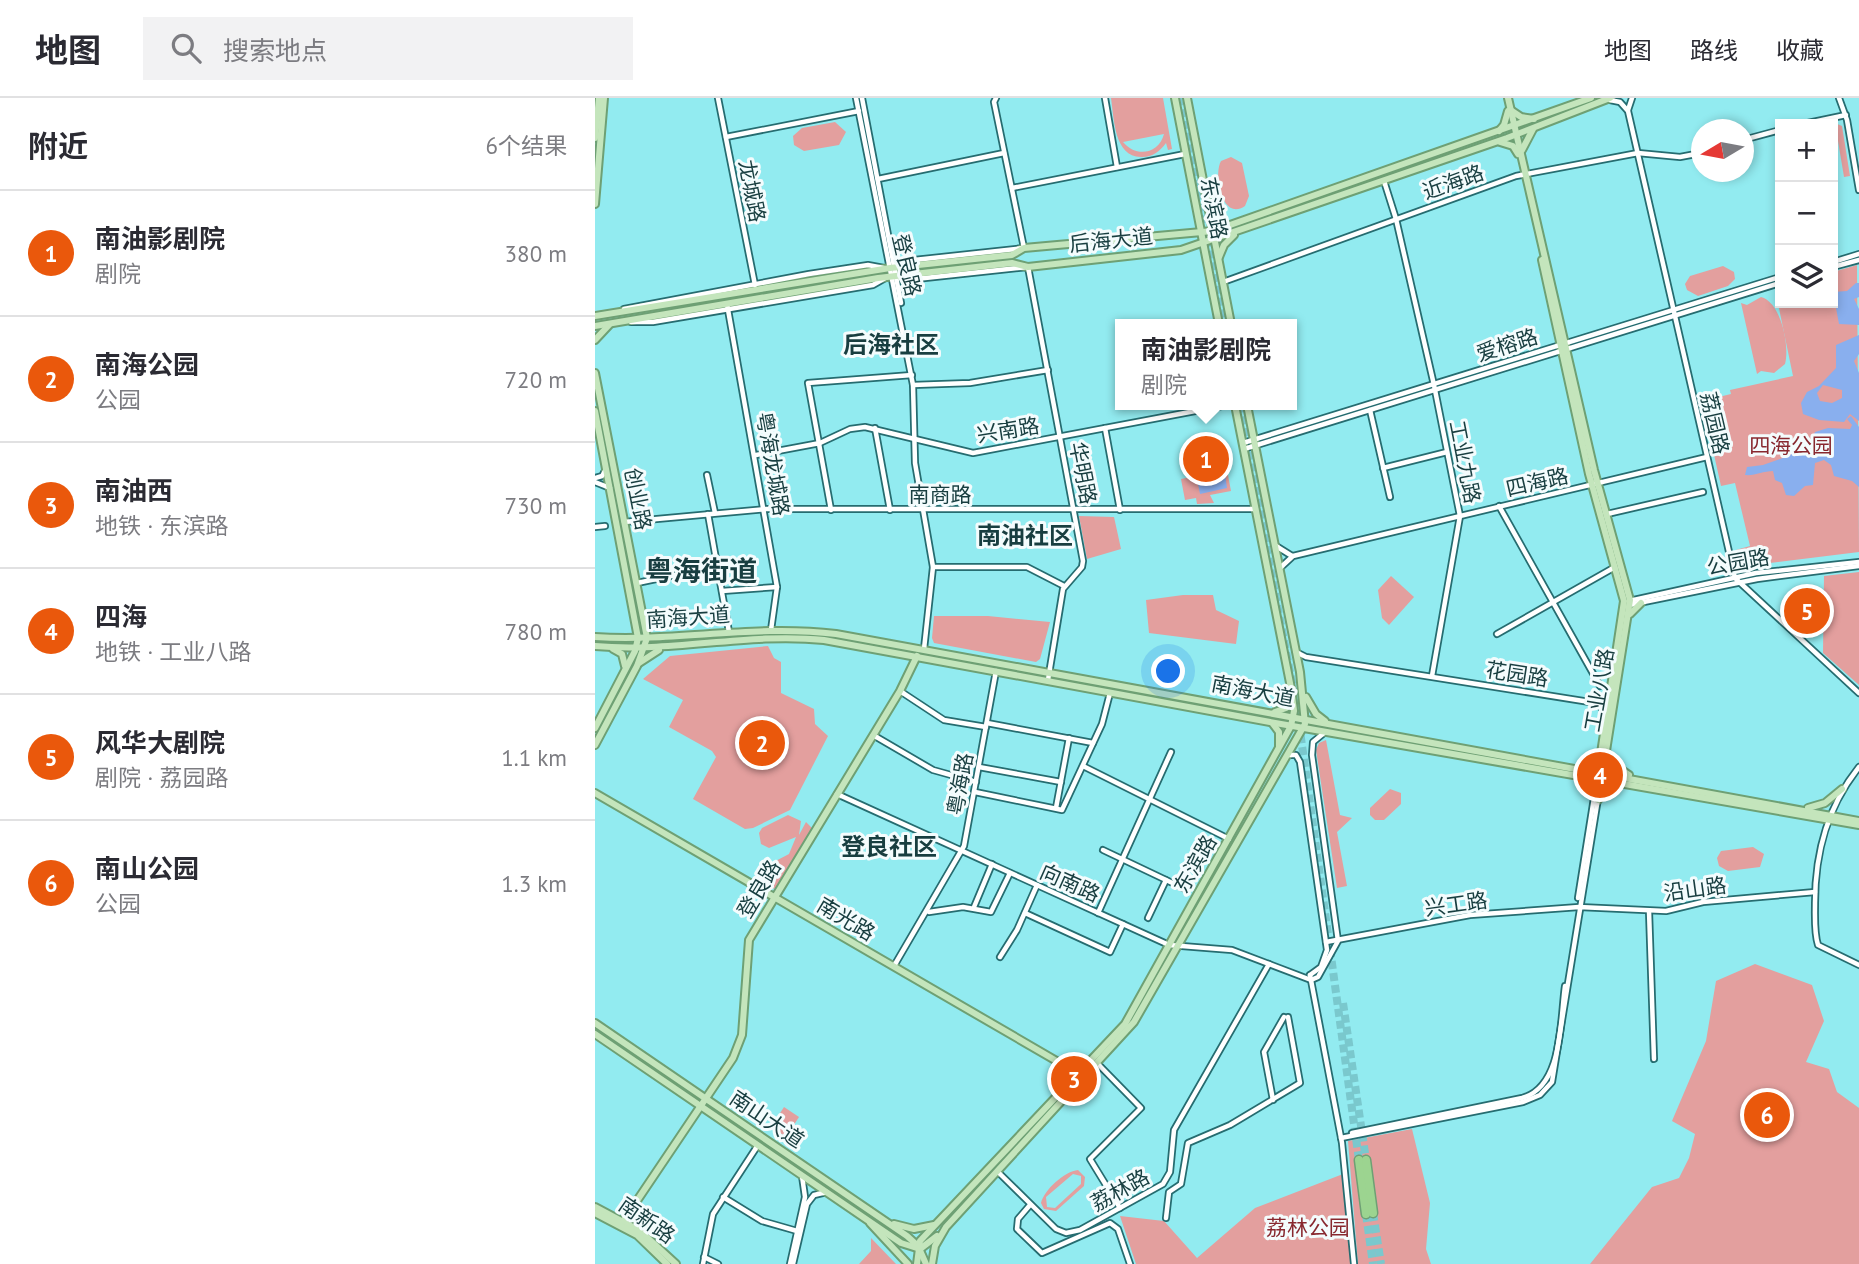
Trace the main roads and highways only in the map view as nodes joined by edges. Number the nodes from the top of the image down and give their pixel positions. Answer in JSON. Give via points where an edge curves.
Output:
{"nodes":[{"id":1,"x":599,"y":98,"type":"edge"},
{"id":2,"x":604,"y":98,"type":"edge"},
{"id":3,"x":1175,"y":98,"type":"edge"},
{"id":4,"x":1187,"y":98,"type":"edge"},
{"id":5,"x":1507,"y":98,"type":"edge"},
{"id":6,"x":1591,"y":98,"type":"edge"},
{"id":7,"x":1608,"y":99,"type":"edge"},
{"id":8,"x":1509,"y":110,"type":"junction"},
{"id":9,"x":598,"y":115,"type":"edge"},
{"id":10,"x":1539,"y":118,"type":"junction"},
{"id":11,"x":1535,"y":127,"type":"junction"},
{"id":12,"x":1515,"y":131,"type":"junction"},
{"id":13,"x":595,"y":138,"type":"edge"},
{"id":14,"x":1493,"y":139,"type":"junction"},
{"id":15,"x":1520,"y":153,"type":"junction"},
{"id":16,"x":595,"y":204,"type":"edge"},
{"id":17,"x":1197,"y":214,"type":"junction"},
{"id":18,"x":1210,"y":214,"type":"junction"},
{"id":19,"x":1233,"y":225,"type":"junction"},
{"id":20,"x":1189,"y":231,"type":"junction"},
{"id":21,"x":1213,"y":231,"type":"junction"},
{"id":22,"x":1201,"y":232,"type":"junction"},
{"id":23,"x":1237,"y":232,"type":"junction"},
{"id":24,"x":1215,"y":239,"type":"junction"},
{"id":25,"x":1203,"y":243,"type":"junction"},
{"id":26,"x":1188,"y":248,"type":"junction"},
{"id":27,"x":1219,"y":259,"type":"junction"},
{"id":28,"x":1207,"y":261,"type":"junction"},
{"id":29,"x":595,"y":308,"type":"edge"},
{"id":30,"x":614,"y":313,"type":"junction"},
{"id":31,"x":595,"y":316,"type":"edge"},
{"id":32,"x":1218,"y":319,"type":"edge"},
{"id":33,"x":1230,"y":319,"type":"edge"},
{"id":34,"x":610,"y":324,"type":"junction"},
{"id":35,"x":595,"y":326,"type":"edge"},
{"id":36,"x":595,"y":340,"type":"edge"},
{"id":37,"x":595,"y":373,"type":"edge"},
{"id":38,"x":1236,"y":410,"type":"edge"},
{"id":39,"x":1248,"y":410,"type":"edge"},
{"id":40,"x":595,"y":411,"type":"edge"},
{"id":41,"x":1595,"y":484,"type":"junction"},
{"id":42,"x":1628,"y":592,"type":"junction"},
{"id":43,"x":1627,"y":603,"type":"junction"},
{"id":44,"x":633,"y":613,"type":"junction"},
{"id":45,"x":1629,"y":615,"type":"junction"},
{"id":46,"x":595,"y":638,"type":"edge"},
{"id":47,"x":638,"y":638,"type":"junction"},
{"id":48,"x":647,"y":638,"type":"junction"},
{"id":49,"x":617,"y":639,"type":"junction"},
{"id":50,"x":595,"y":646,"type":"edge"},
{"id":51,"x":608,"y":647,"type":"junction"},
{"id":52,"x":668,"y":647,"type":"junction"},
{"id":53,"x":635,"y":648,"type":"junction"},
{"id":54,"x":645,"y":648,"type":"junction"},
{"id":55,"x":917,"y":656,"type":"junction"},
{"id":56,"x":637,"y":666,"type":"junction"},
{"id":57,"x":626,"y":669,"type":"junction"},
{"id":58,"x":1291,"y":688,"type":"junction"},
{"id":59,"x":1303,"y":691,"type":"junction"},
{"id":60,"x":1266,"y":712,"type":"junction"},
{"id":61,"x":1294,"y":717,"type":"junction"},
{"id":62,"x":1305,"y":719,"type":"junction"},
{"id":63,"x":1268,"y":722,"type":"junction"},
{"id":64,"x":1333,"y":724,"type":"junction"},
{"id":65,"x":1291,"y":726,"type":"junction"},
{"id":66,"x":595,"y":728,"type":"edge"},
{"id":67,"x":1303,"y":728,"type":"junction"},
{"id":68,"x":595,"y":745,"type":"edge"},
{"id":69,"x":1607,"y":748,"type":"junction"},
{"id":70,"x":1276,"y":754,"type":"junction"},
{"id":71,"x":1600,"y":776,"type":"junction"},
{"id":72,"x":1634,"y":778,"type":"junction"},
{"id":73,"x":1621,"y":783,"type":"junction"},
{"id":74,"x":1842,"y":789,"type":"road end"},
{"id":75,"x":595,"y":793,"type":"edge"},
{"id":76,"x":1598,"y":800,"type":"road end"},
{"id":77,"x":1800,"y":808,"type":"junction"},
{"id":78,"x":1829,"y":818,"type":"junction"},
{"id":79,"x":1859,"y":823,"type":"edge"},
{"id":80,"x":775,"y":896,"type":"junction"},
{"id":81,"x":1173,"y":946,"type":"junction"},
{"id":82,"x":595,"y":1023,"type":"edge"},
{"id":83,"x":595,"y":1034,"type":"edge"},
{"id":84,"x":1079,"y":1074,"type":"junction"},
{"id":85,"x":704,"y":1102,"type":"junction"},
{"id":86,"x":1362,"y":1160,"type":"tunnel mouth"},
{"id":87,"x":595,"y":1207,"type":"edge"},
{"id":88,"x":595,"y":1213,"type":"edge"},
{"id":89,"x":1370,"y":1213,"type":"tunnel mouth"},
{"id":90,"x":864,"y":1217,"type":"junction"},
{"id":91,"x":881,"y":1218,"type":"junction"},
{"id":92,"x":624,"y":1220,"type":"junction"},
{"id":93,"x":939,"y":1222,"type":"junction"},
{"id":94,"x":946,"y":1227,"type":"junction"},
{"id":95,"x":919,"y":1248,"type":"junction"},
{"id":96,"x":667,"y":1264,"type":"edge"},
{"id":97,"x":676,"y":1264,"type":"edge"},
{"id":98,"x":908,"y":1264,"type":"edge"},
{"id":99,"x":918,"y":1264,"type":"edge"},
{"id":100,"x":926,"y":1264,"type":"edge"},
{"id":101,"x":932,"y":1264,"type":"edge"}],
"edges":[{"from":1,"to":9,"type":"main road"},
{"from":2,"to":9,"type":"main road"},
{"from":3,"to":17,"type":"main road","name":"东滨路"},
{"from":4,"to":18,"type":"main road","name":"东滨路"},
{"from":5,"to":8,"type":"main road","name":"工业八路"},
{"from":6,"to":10,"type":"main road","name":"后海大道"},
{"from":7,"to":11,"type":"main road","name":"后海大道"},
{"from":8,"to":10,"type":"main road","via":[[1525,118]]},
{"from":8,"to":12,"type":"main road","name":"工业八路"},
{"from":8,"to":14,"type":"main road"},
{"from":9,"to":13,"type":"main road"},
{"from":9,"to":16,"type":"main road"},
{"from":10,"to":12,"type":"main road","name":"后海大道"},
{"from":11,"to":12,"type":"main road","name":"后海大道"},
{"from":11,"to":15,"type":"main road"},
{"from":12,"to":14,"type":"main road","name":"后海大道"},
{"from":12,"to":15,"type":"main road","name":"工业八路"},
{"from":14,"to":15,"type":"main road"},
{"from":14,"to":19,"type":"main road","name":"后海大道"},
{"from":14,"to":23,"type":"main road","name":"后海大道"},
{"from":15,"to":41,"type":"main road","name":"工业八路"},
{"from":17,"to":20,"type":"main road"},
{"from":17,"to":22,"type":"main road","name":"东滨路"},
{"from":18,"to":19,"type":"main road","via":[[1219,223]]},
{"from":18,"to":21,"type":"main road","name":"东滨路"},
{"from":19,"to":21,"type":"main road","name":"后海大道"},
{"from":20,"to":22,"type":"main road","name":"后海大道"},
{"from":20,"to":30,"type":"main road","name":"后海大道","via":[[1024,248],[1012,255],[755,287]]},
{"from":21,"to":22,"type":"main road","name":"后海大道"},
{"from":21,"to":24,"type":"main road","name":"东滨路"},
{"from":22,"to":25,"type":"main road","name":"东滨路"},
{"from":23,"to":24,"type":"main road","name":"后海大道"},
{"from":23,"to":27,"type":"main road","via":[[1224,245]]},
{"from":24,"to":25,"type":"main road","name":"后海大道"},
{"from":24,"to":27,"type":"main road","name":"东滨路"},
{"from":25,"to":26,"type":"main road","name":"后海大道"},
{"from":25,"to":28,"type":"main road","name":"东滨路"},
{"from":26,"to":28,"type":"main road","via":[[1198,250]]},
{"from":26,"to":34,"type":"main road","name":"后海大道","via":[[1028,267],[1012,263],[891,276]]},
{"from":27,"to":33,"type":"main road","name":"东滨路"},
{"from":28,"to":32,"type":"main road","name":"东滨路"},
{"from":29,"to":30,"type":"main road"},
{"from":30,"to":31,"type":"main road","name":"后海大道"},
{"from":34,"to":35,"type":"main road","name":"后海大道"},
{"from":34,"to":36,"type":"main road"},
{"from":37,"to":48,"type":"main road","name":"创业路"},
{"from":38,"to":58,"type":"main road","name":"东滨路"},
{"from":39,"to":59,"type":"main road","name":"东滨路"},
{"from":40,"to":44,"type":"main road","name":"创业路"},
{"from":41,"to":42,"type":"main road","name":"工业八路"},
{"from":41,"to":43,"type":"main road","name":"工业八路"},
{"from":42,"to":43,"type":"main road","name":"工业八路"},
{"from":42,"to":45,"type":"main road","via":[[1640,601]]},
{"from":43,"to":45,"type":"main road","name":"工业八路"},
{"from":43,"to":71,"type":"main road","name":"工业八路"},
{"from":44,"to":47,"type":"main road","name":"创业路"},
{"from":44,"to":49,"type":"main road","via":[[630,630]]},
{"from":45,"to":69,"type":"main road","name":"工业八路"},
{"from":46,"to":49,"type":"main road","name":"南海大道"},
{"from":47,"to":48,"type":"main road","name":"南海大道"},
{"from":47,"to":49,"type":"main road","name":"南海大道"},
{"from":47,"to":53,"type":"main road","name":"创业路"},
{"from":48,"to":54,"type":"main road","name":"创业路"},
{"from":48,"to":60,"type":"main road","name":"南海大道","via":[[772,630],[836,634]]},
{"from":50,"to":51,"type":"main road","name":"南海大道"},
{"from":51,"to":53,"type":"main road","name":"南海大道"},
{"from":51,"to":57,"type":"main road","via":[[622,654]]},
{"from":52,"to":54,"type":"main road","name":"南海大道"},
{"from":52,"to":55,"type":"main road","name":"南海大道","via":[[796,638]]},
{"from":52,"to":56,"type":"main road"},
{"from":53,"to":54,"type":"main road","name":"南海大道"},
{"from":53,"to":57,"type":"main road","name":"创业路"},
{"from":54,"to":56,"type":"main road","name":"创业路"},
{"from":55,"to":63,"type":"main road","name":"南海大道"},
{"from":55,"to":80,"type":"main road","name":"登良路"},
{"from":56,"to":68,"type":"main road","name":"创业路"},
{"from":57,"to":66,"type":"main road","name":"创业路"},
{"from":58,"to":60,"type":"main road","via":[[1286,708]]},
{"from":58,"to":61,"type":"main road","name":"东滨路"},
{"from":59,"to":62,"type":"main road","name":"东滨路"},
{"from":59,"to":64,"type":"main road","via":[[1316,713]]},
{"from":60,"to":61,"type":"main road","name":"南海大道"},
{"from":61,"to":62,"type":"main road","name":"南海大道"},
{"from":61,"to":65,"type":"main road","name":"东滨路"},
{"from":62,"to":64,"type":"main road","name":"南海大道"},
{"from":62,"to":67,"type":"main road","name":"东滨路"},
{"from":63,"to":65,"type":"main road","name":"南海大道"},
{"from":63,"to":70,"type":"main road","via":[[1279,733]]},
{"from":64,"to":71,"type":"main road","name":"南海大道"},
{"from":65,"to":67,"type":"main road","name":"南海大道"},
{"from":65,"to":70,"type":"main road","name":"东滨路"},
{"from":67,"to":71,"type":"main road","name":"南海大道"},
{"from":67,"to":81,"type":"main road","name":"东滨路"},
{"from":69,"to":71,"type":"main road","name":"工业八路"},
{"from":69,"to":72,"type":"main road","via":[[1614,765]]},
{"from":70,"to":81,"type":"main road","name":"东滨路"},
{"from":71,"to":72,"type":"main road","name":"南海大道"},
{"from":71,"to":73,"type":"main road","name":"南海大道"},
{"from":72,"to":77,"type":"main road","name":"南海大道"},
{"from":73,"to":76,"type":"main road"},
{"from":73,"to":78,"type":"main road","name":"南海大道"},
{"from":74,"to":77,"type":"main road","via":[[1825,803]]},
{"from":75,"to":80,"type":"main road","name":"南光路"},
{"from":77,"to":78,"type":"main road","name":"南海大道"},
{"from":78,"to":79,"type":"main road","name":"南海大道"},
{"from":80,"to":84,"type":"main road","name":"南光路"},
{"from":80,"to":85,"type":"main road","name":"登良路","via":[[748,942],[740,1043]]},
{"from":81,"to":84,"type":"main road","name":"东滨路","via":[[1125,1024]]},
{"from":81,"to":94,"type":"main road","name":"东滨路","via":[[1134,1022]]},
{"from":82,"to":85,"type":"main road","name":"南山大道"},
{"from":83,"to":85,"type":"main road","name":"南山大道"},
{"from":84,"to":93,"type":"main road","name":"东滨路"},
{"from":85,"to":90,"type":"main road","name":"南山大道"},
{"from":85,"to":91,"type":"main road","name":"南山大道"},
{"from":85,"to":92,"type":"main road","name":"登良路"},
{"from":86,"to":89,"type":"highway"},
{"from":87,"to":92,"type":"main road","name":"南新路"},
{"from":88,"to":96,"type":"main road","name":"南新路","via":[[637,1235]]},
{"from":90,"to":95,"type":"main road","name":"南山大道","via":[[901,1243]]},
{"from":90,"to":98,"type":"main road"},
{"from":91,"to":93,"type":"main road","via":[[914,1229]]},
{"from":91,"to":95,"type":"main road","name":"南山大道"},
{"from":92,"to":97,"type":"main road","name":"南新路"},
{"from":93,"to":95,"type":"main road","name":"东滨路"},
{"from":94,"to":95,"type":"main road","via":[[930,1244]]},
{"from":94,"to":101,"type":"main road","name":"东滨路","via":[[935,1246]]},
{"from":95,"to":99,"type":"main road"},
{"from":95,"to":100,"type":"main road"}]}
